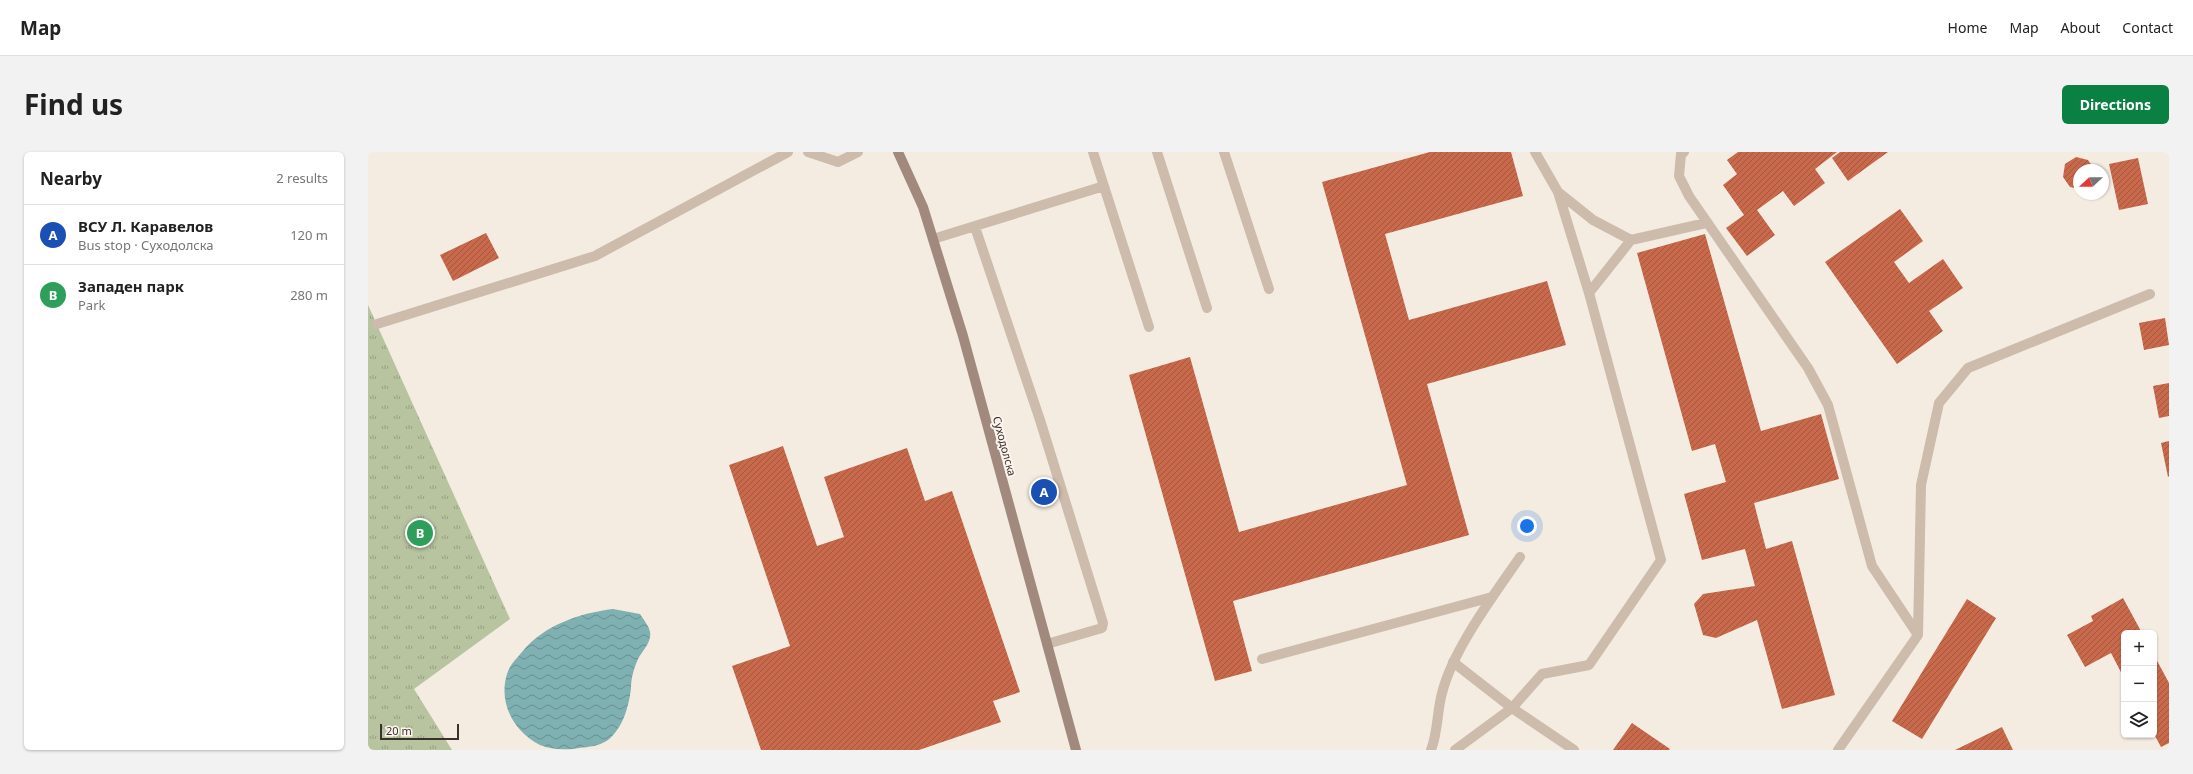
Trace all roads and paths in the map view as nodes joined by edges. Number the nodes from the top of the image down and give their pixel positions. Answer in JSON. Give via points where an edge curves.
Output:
{"nodes":[{"id":1,"x":788,"y":152,"type":"edge"},
{"id":2,"x":808,"y":152,"type":"edge"},
{"id":3,"x":858,"y":152,"type":"edge"},
{"id":4,"x":898,"y":152,"type":"edge"},
{"id":5,"x":1093,"y":152,"type":"edge"},
{"id":6,"x":1157,"y":152,"type":"edge"},
{"id":7,"x":1224,"y":152,"type":"edge"},
{"id":8,"x":1535,"y":152,"type":"edge"},
{"id":9,"x":1684,"y":152,"type":"edge"},
{"id":10,"x":1104,"y":186,"type":"junction"},
{"id":11,"x":1558,"y":192,"type":"junction"},
{"id":12,"x":1706,"y":223,"type":"junction"},
{"id":13,"x":975,"y":227,"type":"junction"},
{"id":14,"x":934,"y":239,"type":"junction"},
{"id":15,"x":1631,"y":240,"type":"junction"},
{"id":16,"x":1269,"y":289,"type":"dead end"},
{"id":17,"x":1589,"y":294,"type":"junction"},
{"id":18,"x":2150,"y":294,"type":"dead end"},
{"id":19,"x":1206,"y":308,"type":"dead end"},
{"id":20,"x":377,"y":324,"type":"dead end"},
{"id":21,"x":1149,"y":327,"type":"dead end"},
{"id":22,"x":1520,"y":557,"type":"dead end"},
{"id":23,"x":1492,"y":597,"type":"junction"},
{"id":24,"x":1918,"y":635,"type":"junction"},
{"id":25,"x":1047,"y":644,"type":"junction"},
{"id":26,"x":1262,"y":658,"type":"dead end"},
{"id":27,"x":1453,"y":662,"type":"junction"},
{"id":28,"x":1512,"y":708,"type":"junction"},
{"id":29,"x":1076,"y":750,"type":"edge"},
{"id":30,"x":1431,"y":750,"type":"edge"},
{"id":31,"x":1456,"y":750,"type":"edge"},
{"id":32,"x":1574,"y":750,"type":"edge"},
{"id":33,"x":1838,"y":750,"type":"edge"}],
"edges":[{"from":1,"to":20,"type":"street","via":[[595,256]]},
{"from":2,"to":3,"type":"street","via":[[838,162]]},
{"from":4,"to":14,"type":"street","name":"Суходолска","via":[[923,206]]},
{"from":5,"to":10,"type":"street"},
{"from":6,"to":19,"type":"street"},
{"from":7,"to":16,"type":"street"},
{"from":8,"to":11,"type":"street"},
{"from":9,"to":12,"type":"street","via":[[1681,154],[1679,176]]},
{"from":10,"to":13,"type":"street"},
{"from":10,"to":21,"type":"street"},
{"from":11,"to":15,"type":"street","via":[[1593,220]]},
{"from":11,"to":17,"type":"street"},
{"from":12,"to":15,"type":"street"},
{"from":12,"to":24,"type":"street","via":[[1808,368],[1828,405],[1872,566]]},
{"from":13,"to":14,"type":"street"},
{"from":13,"to":25,"type":"street","via":[[1040,420],[1103,623],[1102,628]]},
{"from":14,"to":25,"type":"street","name":"Суходолска","via":[[964,336]]},
{"from":15,"to":17,"type":"street"},
{"from":17,"to":28,"type":"street","via":[[1661,560],[1589,665],[1542,674]]},
{"from":18,"to":24,"type":"street","via":[[1968,368],[1939,403],[1921,485]]},
{"from":22,"to":23,"type":"street"},
{"from":23,"to":26,"type":"street"},
{"from":23,"to":27,"type":"street"},
{"from":24,"to":33,"type":"street"},
{"from":25,"to":29,"type":"street","name":"Суходолска"},
{"from":27,"to":28,"type":"street"},
{"from":27,"to":30,"type":"street","via":[[1442,692]]},
{"from":28,"to":31,"type":"street"},
{"from":28,"to":32,"type":"street"}]}
